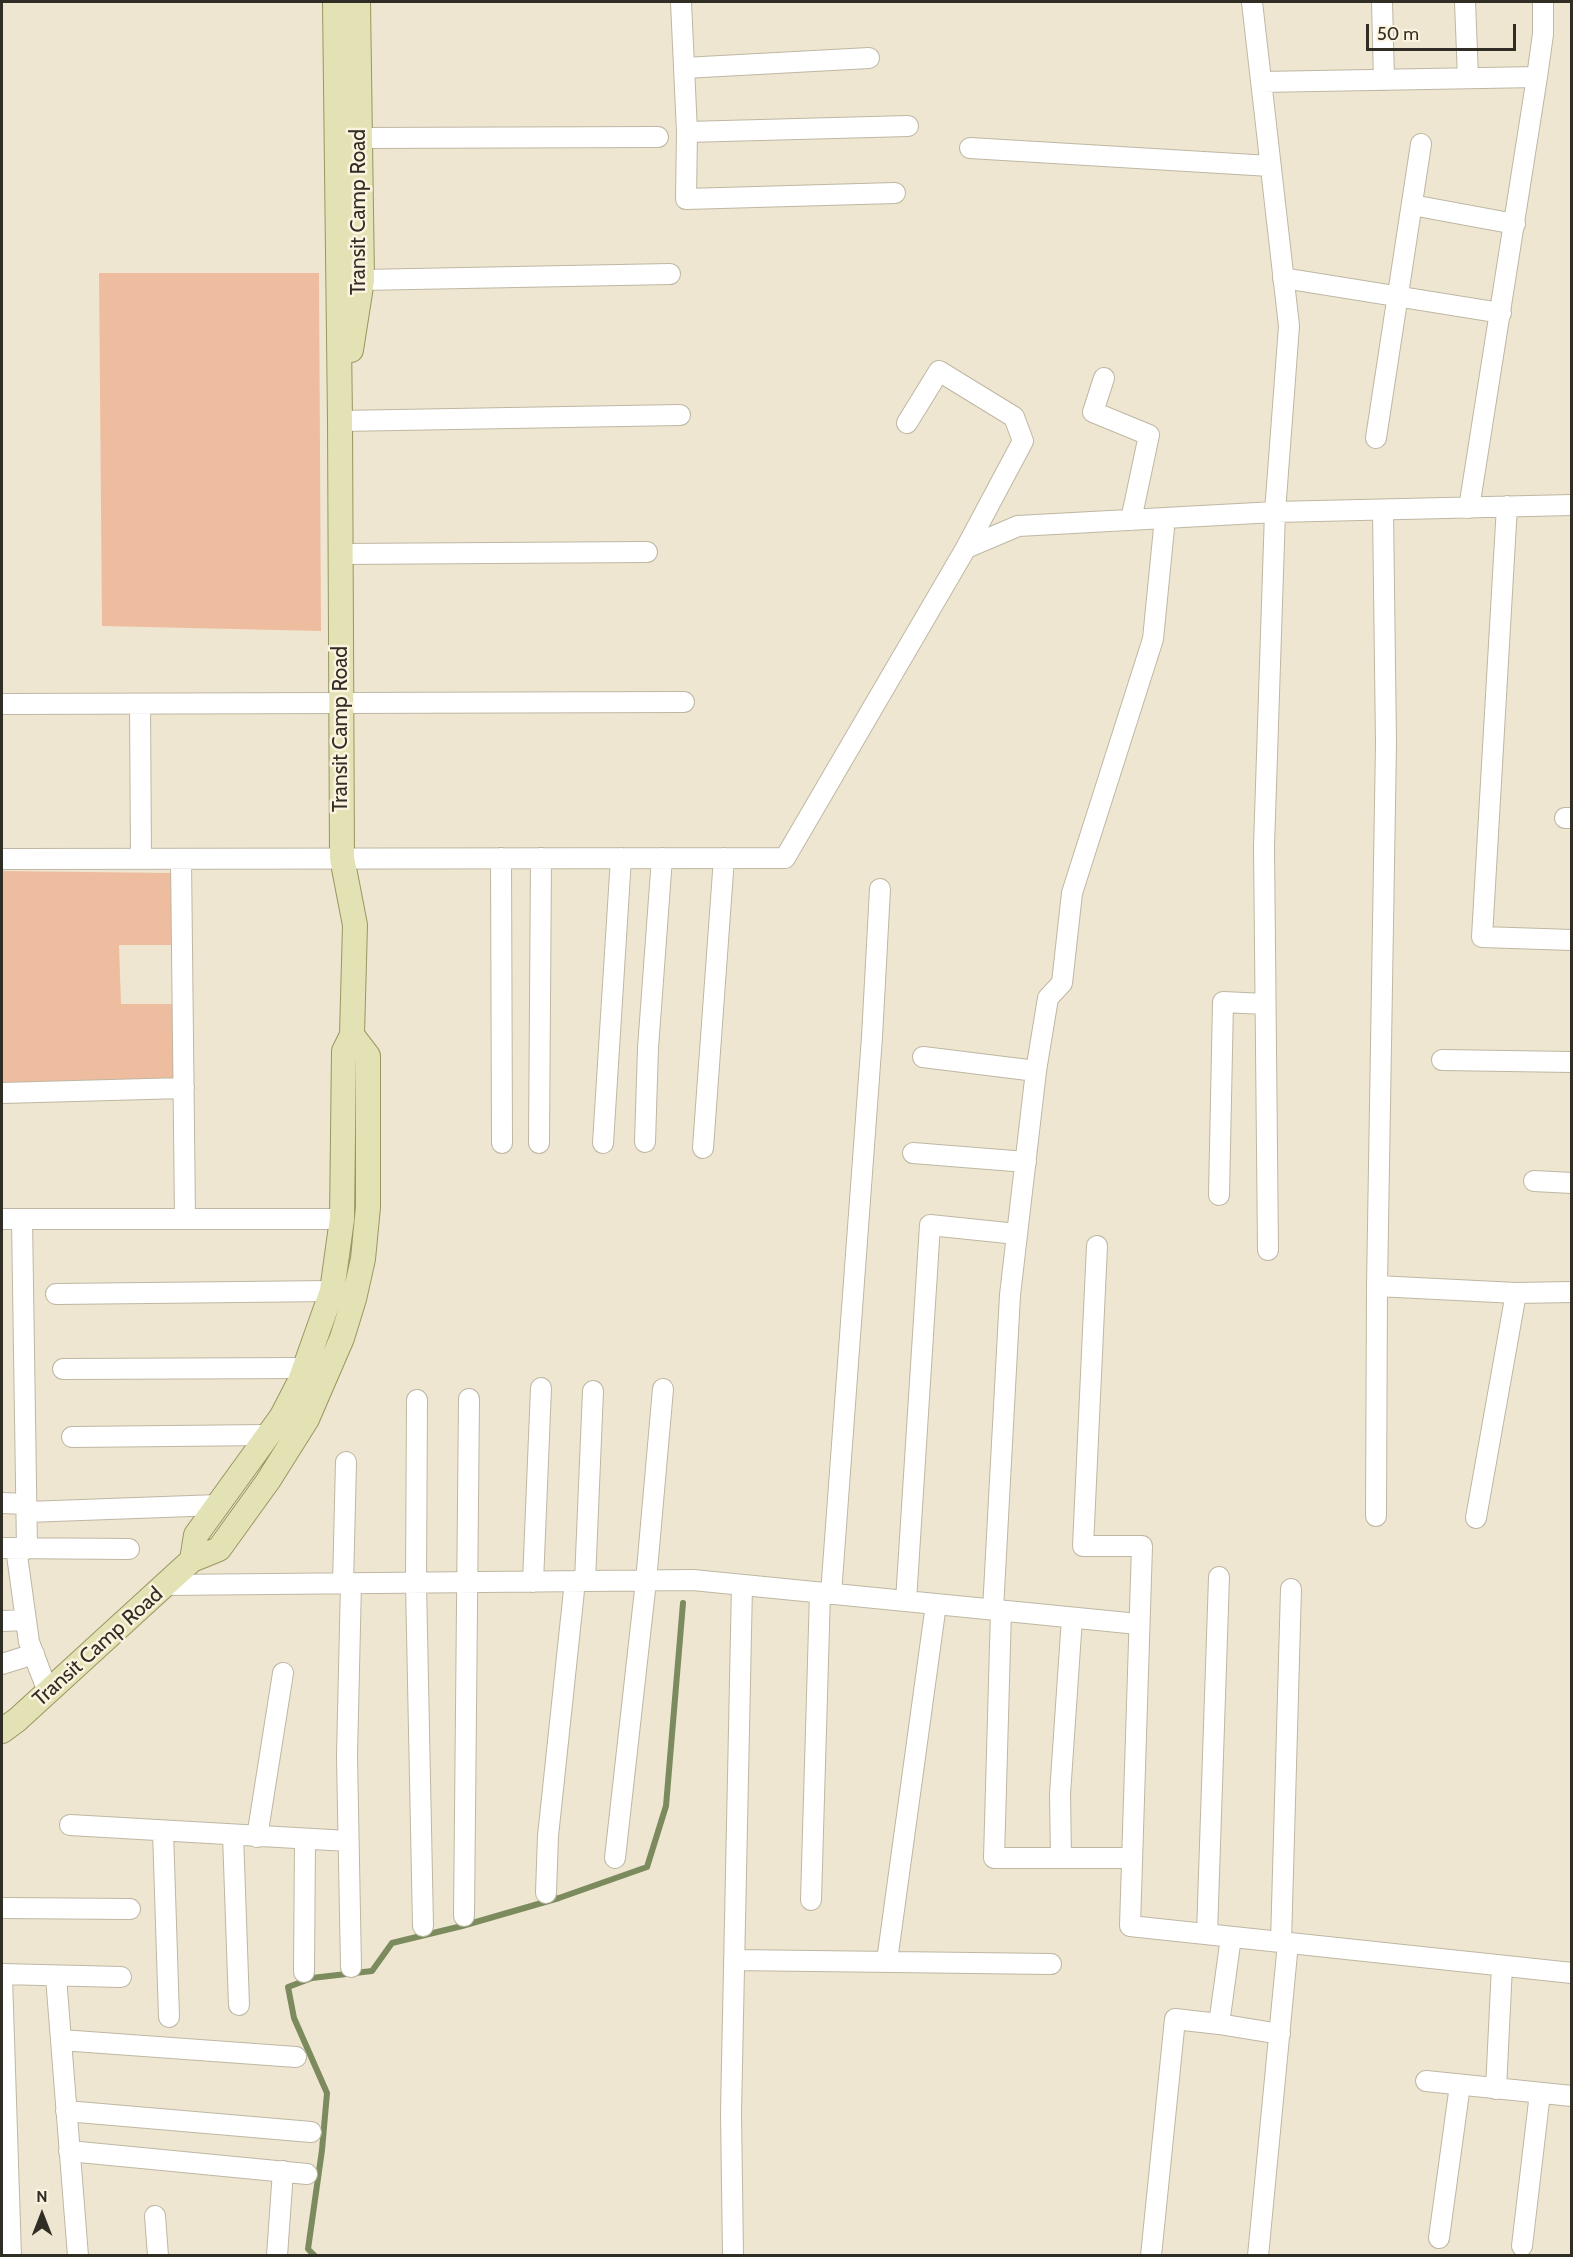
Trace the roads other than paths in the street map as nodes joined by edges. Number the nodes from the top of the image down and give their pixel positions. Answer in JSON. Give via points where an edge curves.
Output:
{"nodes":[{"id":1,"x":335,"y":2,"type":"edge"},
{"id":2,"x":358,"y":2,"type":"edge"},
{"id":3,"x":681,"y":2,"type":"edge"},
{"id":4,"x":1252,"y":2,"type":"edge"},
{"id":5,"x":1382,"y":2,"type":"edge"},
{"id":6,"x":1465,"y":2,"type":"edge"},
{"id":7,"x":1543,"y":2,"type":"edge"},
{"id":8,"x":869,"y":58,"type":"dead end"},
{"id":9,"x":684,"y":68,"type":"junction"},
{"id":10,"x":1537,"y":77,"type":"junction"},
{"id":11,"x":1468,"y":78,"type":"junction"},
{"id":12,"x":1384,"y":80,"type":"junction"},
{"id":13,"x":1261,"y":82,"type":"junction"},
{"id":14,"x":908,"y":126,"type":"dead end"},
{"id":15,"x":687,"y":132,"type":"junction"},
{"id":16,"x":658,"y":137,"type":"dead end"},
{"id":17,"x":348,"y":138,"type":"junction"},
{"id":18,"x":1421,"y":144,"type":"dead end"},
{"id":19,"x":969,"y":148,"type":"dead end"},
{"id":20,"x":1270,"y":166,"type":"junction"},
{"id":21,"x":895,"y":193,"type":"dead end"},
{"id":22,"x":1412,"y":205,"type":"junction"},
{"id":23,"x":1515,"y":224,"type":"junction"},
{"id":24,"x":670,"y":274,"type":"dead end"},
{"id":25,"x":1283,"y":278,"type":"junction"},
{"id":26,"x":350,"y":281,"type":"junction"},
{"id":27,"x":1398,"y":297,"type":"junction"},
{"id":28,"x":1501,"y":313,"type":"junction"},
{"id":29,"x":1104,"y":378,"type":"dead end"},
{"id":30,"x":680,"y":415,"type":"dead end"},
{"id":31,"x":340,"y":421,"type":"junction"},
{"id":32,"x":907,"y":423,"type":"dead end"},
{"id":33,"x":1376,"y":438,"type":"dead end"},
{"id":34,"x":1572,"y":505,"type":"edge"},
{"id":35,"x":1507,"y":506,"type":"junction"},
{"id":36,"x":1469,"y":508,"type":"junction"},
{"id":37,"x":1383,"y":510,"type":"junction"},
{"id":38,"x":1275,"y":512,"type":"junction"},
{"id":39,"x":1165,"y":518,"type":"junction"},
{"id":40,"x":1131,"y":520,"type":"junction"},
{"id":41,"x":966,"y":548,"type":"junction"},
{"id":42,"x":647,"y":552,"type":"dead end"},
{"id":43,"x":341,"y":554,"type":"junction"},
{"id":44,"x":684,"y":702,"type":"dead end"},
{"id":45,"x":341,"y":703,"type":"junction"},
{"id":46,"x":2,"y":704,"type":"edge"},
{"id":47,"x":140,"y":704,"type":"junction"},
{"id":48,"x":342,"y":858,"type":"junction"},
{"id":49,"x":501,"y":858,"type":"junction"},
{"id":50,"x":541,"y":858,"type":"junction"},
{"id":51,"x":621,"y":858,"type":"junction"},
{"id":52,"x":662,"y":858,"type":"junction"},
{"id":53,"x":724,"y":858,"type":"junction"},
{"id":54,"x":2,"y":859,"type":"edge"},
{"id":55,"x":141,"y":859,"type":"junction"},
{"id":56,"x":181,"y":859,"type":"junction"},
{"id":57,"x":880,"y":889,"type":"dead end"},
{"id":58,"x":1572,"y":940,"type":"edge"},
{"id":59,"x":1265,"y":1004,"type":"junction"},
{"id":60,"x":352,"y":1035,"type":"junction"},
{"id":61,"x":923,"y":1057,"type":"dead end"},
{"id":62,"x":1442,"y":1060,"type":"dead end"},
{"id":63,"x":1572,"y":1062,"type":"edge"},
{"id":64,"x":1036,"y":1071,"type":"junction"},
{"id":65,"x":184,"y":1088,"type":"junction"},
{"id":66,"x":2,"y":1094,"type":"edge"},
{"id":67,"x":645,"y":1142,"type":"dead end"},
{"id":68,"x":502,"y":1143,"type":"dead end"},
{"id":69,"x":539,"y":1143,"type":"dead end"},
{"id":70,"x":603,"y":1143,"type":"dead end"},
{"id":71,"x":703,"y":1148,"type":"dead end"},
{"id":72,"x":913,"y":1153,"type":"dead end"},
{"id":73,"x":1026,"y":1162,"type":"junction"},
{"id":74,"x":1534,"y":1181,"type":"dead end"},
{"id":75,"x":1572,"y":1183,"type":"edge"},
{"id":76,"x":1219,"y":1195,"type":"dead end"},
{"id":77,"x":2,"y":1219,"type":"edge"},
{"id":78,"x":22,"y":1219,"type":"junction"},
{"id":79,"x":185,"y":1219,"type":"junction"},
{"id":80,"x":341,"y":1228,"type":"junction"},
{"id":81,"x":1017,"y":1234,"type":"junction"},
{"id":82,"x":365,"y":1239,"type":"junction"},
{"id":83,"x":1097,"y":1246,"type":"dead end"},
{"id":84,"x":1268,"y":1250,"type":"dead end"},
{"id":85,"x":1377,"y":1286,"type":"junction"},
{"id":86,"x":332,"y":1291,"type":"junction"},
{"id":87,"x":1572,"y":1292,"type":"edge"},
{"id":88,"x":1516,"y":1293,"type":"junction"},
{"id":89,"x":56,"y":1294,"type":"dead end"},
{"id":90,"x":305,"y":1368,"type":"junction"},
{"id":91,"x":63,"y":1369,"type":"dead end"},
{"id":92,"x":541,"y":1388,"type":"dead end"},
{"id":93,"x":663,"y":1389,"type":"dead end"},
{"id":94,"x":593,"y":1391,"type":"dead end"},
{"id":95,"x":469,"y":1399,"type":"dead end"},
{"id":96,"x":417,"y":1400,"type":"dead end"},
{"id":97,"x":268,"y":1436,"type":"junction"},
{"id":98,"x":72,"y":1437,"type":"dead end"},
{"id":99,"x":346,"y":1462,"type":"dead end"},
{"id":100,"x":2,"y":1503,"type":"edge"},
{"id":101,"x":218,"y":1505,"type":"junction"},
{"id":102,"x":27,"y":1508,"type":"junction"},
{"id":103,"x":1376,"y":1516,"type":"dead end"},
{"id":104,"x":1476,"y":1518,"type":"dead end"},
{"id":105,"x":15,"y":1548,"type":"edge"},
{"id":106,"x":129,"y":1549,"type":"dead end"},
{"id":107,"x":192,"y":1560,"type":"junction"},
{"id":108,"x":1219,"y":1577,"type":"dead end"},
{"id":109,"x":580,"y":1581,"type":"junction"},
{"id":110,"x":646,"y":1581,"type":"junction"},
{"id":111,"x":467,"y":1582,"type":"junction"},
{"id":112,"x":533,"y":1582,"type":"junction"},
{"id":113,"x":416,"y":1583,"type":"junction"},
{"id":114,"x":347,"y":1584,"type":"junction"},
{"id":115,"x":165,"y":1585,"type":"junction"},
{"id":116,"x":742,"y":1585,"type":"junction"},
{"id":117,"x":1291,"y":1589,"type":"dead end"},
{"id":118,"x":825,"y":1594,"type":"junction"},
{"id":119,"x":906,"y":1601,"type":"junction"},
{"id":120,"x":936,"y":1604,"type":"junction"},
{"id":121,"x":997,"y":1610,"type":"junction"},
{"id":122,"x":1072,"y":1618,"type":"junction"},
{"id":123,"x":26,"y":1620,"type":"junction"},
{"id":124,"x":2,"y":1621,"type":"edge"},
{"id":125,"x":1138,"y":1624,"type":"junction"},
{"id":126,"x":34,"y":1654,"type":"junction"},
{"id":127,"x":2,"y":1664,"type":"edge"},
{"id":128,"x":283,"y":1673,"type":"dead end"},
{"id":129,"x":48,"y":1692,"type":"junction"},
{"id":130,"x":2,"y":1731,"type":"edge"},
{"id":131,"x":70,"y":1825,"type":"dead end"},
{"id":132,"x":163,"y":1831,"type":"junction"},
{"id":133,"x":233,"y":1835,"type":"junction"},
{"id":134,"x":257,"y":1837,"type":"junction"},
{"id":135,"x":305,"y":1839,"type":"junction"},
{"id":136,"x":348,"y":1841,"type":"junction"},
{"id":137,"x":615,"y":1858,"type":"dead end"},
{"id":138,"x":1061,"y":1858,"type":"junction"},
{"id":139,"x":1132,"y":1858,"type":"junction"},
{"id":140,"x":546,"y":1893,"type":"dead end"},
{"id":141,"x":811,"y":1900,"type":"dead end"},
{"id":142,"x":2,"y":1908,"type":"edge"},
{"id":143,"x":130,"y":1909,"type":"dead end"},
{"id":144,"x":464,"y":1916,"type":"dead end"},
{"id":145,"x":423,"y":1926,"type":"dead end"},
{"id":146,"x":1207,"y":1934,"type":"junction"},
{"id":147,"x":1231,"y":1937,"type":"junction"},
{"id":148,"x":1285,"y":1942,"type":"junction"},
{"id":149,"x":734,"y":1960,"type":"junction"},
{"id":150,"x":887,"y":1961,"type":"junction"},
{"id":151,"x":1051,"y":1964,"type":"dead end"},
{"id":152,"x":1502,"y":1966,"type":"junction"},
{"id":153,"x":351,"y":1967,"type":"dead end"},
{"id":154,"x":304,"y":1972,"type":"dead end"},
{"id":155,"x":1572,"y":1973,"type":"edge"},
{"id":156,"x":2,"y":1976,"type":"edge"},
{"id":157,"x":56,"y":1977,"type":"junction"},
{"id":158,"x":121,"y":1977,"type":"dead end"},
{"id":159,"x":239,"y":2005,"type":"dead end"},
{"id":160,"x":169,"y":2017,"type":"dead end"},
{"id":161,"x":1219,"y":2024,"type":"junction"},
{"id":162,"x":1280,"y":2034,"type":"junction"},
{"id":163,"x":61,"y":2040,"type":"junction"},
{"id":164,"x":296,"y":2057,"type":"dead end"},
{"id":165,"x":1426,"y":2081,"type":"dead end"},
{"id":166,"x":1460,"y":2085,"type":"junction"},
{"id":167,"x":1496,"y":2088,"type":"junction"},
{"id":168,"x":1540,"y":2093,"type":"junction"},
{"id":169,"x":1572,"y":2096,"type":"edge"},
{"id":170,"x":66,"y":2111,"type":"junction"},
{"id":171,"x":311,"y":2132,"type":"dead end"},
{"id":172,"x":69,"y":2151,"type":"junction"},
{"id":173,"x":283,"y":2171,"type":"junction"},
{"id":174,"x":307,"y":2174,"type":"dead end"},
{"id":175,"x":155,"y":2216,"type":"dead end"},
{"id":176,"x":1439,"y":2238,"type":"dead end"},
{"id":177,"x":1522,"y":2246,"type":"dead end"},
{"id":178,"x":11,"y":2256,"type":"edge"},
{"id":179,"x":78,"y":2256,"type":"edge"},
{"id":180,"x":158,"y":2256,"type":"edge"},
{"id":181,"x":277,"y":2256,"type":"edge"},
{"id":182,"x":733,"y":2256,"type":"edge"},
{"id":183,"x":1151,"y":2256,"type":"edge"},
{"id":184,"x":1258,"y":2256,"type":"edge"}],
"edges":[{"from":1,"to":17,"type":"main road","name":"Transit Camp Road"},
{"from":2,"to":17,"type":"main road","name":"Transit Camp Road"},
{"from":3,"to":9,"type":"street"},
{"from":4,"to":13,"type":"street"},
{"from":5,"to":12,"type":"street"},
{"from":6,"to":11,"type":"street"},
{"from":7,"to":10,"type":"street"},
{"from":8,"to":9,"type":"street"},
{"from":9,"to":15,"type":"street"},
{"from":10,"to":11,"type":"street"},
{"from":10,"to":23,"type":"street"},
{"from":11,"to":12,"type":"street"},
{"from":12,"to":13,"type":"street"},
{"from":13,"to":20,"type":"street"},
{"from":14,"to":15,"type":"street"},
{"from":15,"to":21,"type":"street","via":[[686,199]]},
{"from":16,"to":17,"type":"street"},
{"from":17,"to":26,"type":"main road","name":"Transit Camp Road"},
{"from":18,"to":22,"type":"street"},
{"from":19,"to":20,"type":"street"},
{"from":20,"to":25,"type":"street"},
{"from":22,"to":23,"type":"street"},
{"from":22,"to":27,"type":"street"},
{"from":23,"to":28,"type":"street"},
{"from":24,"to":26,"type":"street"},
{"from":25,"to":27,"type":"street"},
{"from":25,"to":38,"type":"street","via":[[1289,326]]},
{"from":26,"to":31,"type":"main road","name":"Transit Camp Road"},
{"from":27,"to":28,"type":"street"},
{"from":27,"to":33,"type":"street"},
{"from":28,"to":36,"type":"street"},
{"from":29,"to":40,"type":"street","via":[[1093,412],[1149,435]]},
{"from":30,"to":31,"type":"street"},
{"from":31,"to":43,"type":"main road","name":"Transit Camp Road"},
{"from":32,"to":41,"type":"street","via":[[939,371],[1014,417],[1023,441]]},
{"from":34,"to":35,"type":"street"},
{"from":35,"to":36,"type":"street"},
{"from":35,"to":58,"type":"street","via":[[1482,937]]},
{"from":36,"to":37,"type":"street"},
{"from":37,"to":38,"type":"street"},
{"from":37,"to":85,"type":"street","via":[[1386,743]]},
{"from":38,"to":39,"type":"street"},
{"from":38,"to":59,"type":"street","via":[[1264,846]]},
{"from":39,"to":40,"type":"street"},
{"from":39,"to":64,"type":"street","via":[[1153,639],[1072,893],[1062,983],[1048,998]]},
{"from":40,"to":41,"type":"street","via":[[1018,526]]},
{"from":41,"to":53,"type":"street","via":[[785,858]]},
{"from":42,"to":43,"type":"street"},
{"from":43,"to":45,"type":"main road","name":"Transit Camp Road"},
{"from":44,"to":45,"type":"street"},
{"from":45,"to":47,"type":"street"},
{"from":45,"to":48,"type":"main road","name":"Transit Camp Road"},
{"from":46,"to":47,"type":"street"},
{"from":47,"to":55,"type":"street"},
{"from":48,"to":49,"type":"street"},
{"from":48,"to":56,"type":"street"},
{"from":48,"to":60,"type":"main road","name":"Transit Camp Road","via":[[355,925]]},
{"from":49,"to":50,"type":"street"},
{"from":49,"to":68,"type":"street"},
{"from":50,"to":51,"type":"street"},
{"from":50,"to":69,"type":"street"},
{"from":51,"to":52,"type":"street"},
{"from":51,"to":70,"type":"street"},
{"from":52,"to":53,"type":"street"},
{"from":52,"to":67,"type":"street"},
{"from":53,"to":71,"type":"street"},
{"from":54,"to":55,"type":"street"},
{"from":55,"to":56,"type":"street"},
{"from":56,"to":65,"type":"street"},
{"from":57,"to":118,"type":"street","via":[[872,1037]]},
{"from":59,"to":76,"type":"street","via":[[1223,1002]]},
{"from":59,"to":84,"type":"street"},
{"from":60,"to":80,"type":"main road","name":"Transit Camp Road","via":[[344,1051]]},
{"from":60,"to":82,"type":"main road","name":"Transit Camp Road","via":[[368,1056]]},
{"from":61,"to":64,"type":"street"},
{"from":62,"to":63,"type":"street"},
{"from":64,"to":73,"type":"street"},
{"from":65,"to":66,"type":"street"},
{"from":65,"to":79,"type":"street"},
{"from":72,"to":73,"type":"street"},
{"from":73,"to":81,"type":"street"},
{"from":74,"to":75,"type":"street"},
{"from":77,"to":78,"type":"street"},
{"from":78,"to":79,"type":"street"},
{"from":78,"to":102,"type":"street"},
{"from":79,"to":80,"type":"street"},
{"from":80,"to":82,"type":"main road"},
{"from":80,"to":86,"type":"main road","name":"Transit Camp Road"},
{"from":81,"to":119,"type":"street","via":[[930,1225]]},
{"from":81,"to":121,"type":"street","via":[[1010,1295]]},
{"from":82,"to":107,"type":"main road","name":"Transit Camp Road","via":[[342,1338],[307,1419],[219,1549]]},
{"from":83,"to":125,"type":"street","via":[[1083,1546],[1142,1546]]},
{"from":85,"to":88,"type":"street"},
{"from":85,"to":103,"type":"street"},
{"from":86,"to":89,"type":"street"},
{"from":86,"to":90,"type":"main road","name":"Transit Camp Road"},
{"from":87,"to":88,"type":"street"},
{"from":88,"to":104,"type":"street"},
{"from":90,"to":91,"type":"street"},
{"from":90,"to":97,"type":"main road","name":"Transit Camp Road"},
{"from":92,"to":112,"type":"street"},
{"from":93,"to":110,"type":"street"},
{"from":94,"to":109,"type":"street"},
{"from":95,"to":111,"type":"street"},
{"from":96,"to":113,"type":"street"},
{"from":97,"to":98,"type":"street"},
{"from":97,"to":101,"type":"main road","name":"Transit Camp Road"},
{"from":99,"to":114,"type":"street"},
{"from":100,"to":102,"type":"street"},
{"from":101,"to":102,"type":"street"},
{"from":101,"to":107,"type":"main road","name":"Transit Camp Road","via":[[196,1535]]},
{"from":102,"to":105,"type":"street"},
{"from":105,"to":106,"type":"street"},
{"from":105,"to":123,"type":"street"},
{"from":107,"to":115,"type":"main road","name":"Transit Camp Road"},
{"from":108,"to":146,"type":"street"},
{"from":109,"to":110,"type":"street"},
{"from":109,"to":112,"type":"street"},
{"from":109,"to":140,"type":"street","via":[[548,1836]]},
{"from":110,"to":116,"type":"street"},
{"from":110,"to":137,"type":"street"},
{"from":111,"to":112,"type":"street"},
{"from":111,"to":113,"type":"street"},
{"from":111,"to":144,"type":"street"},
{"from":113,"to":114,"type":"street"},
{"from":113,"to":145,"type":"street"},
{"from":114,"to":115,"type":"street"},
{"from":114,"to":136,"type":"street"},
{"from":115,"to":129,"type":"main road","name":"Transit Camp Road"},
{"from":116,"to":118,"type":"street"},
{"from":116,"to":149,"type":"street"},
{"from":117,"to":148,"type":"street"},
{"from":118,"to":119,"type":"street"},
{"from":118,"to":141,"type":"street"},
{"from":119,"to":120,"type":"street"},
{"from":120,"to":121,"type":"street"},
{"from":120,"to":150,"type":"street"},
{"from":121,"to":122,"type":"street"},
{"from":121,"to":138,"type":"street","via":[[994,1858]]},
{"from":122,"to":125,"type":"street"},
{"from":122,"to":138,"type":"street","via":[[1060,1794]]},
{"from":123,"to":124,"type":"street"},
{"from":123,"to":126,"type":"street"},
{"from":125,"to":139,"type":"street"},
{"from":126,"to":127,"type":"street"},
{"from":126,"to":129,"type":"street"},
{"from":128,"to":134,"type":"street"},
{"from":129,"to":130,"type":"main road","name":"Transit Camp Road"},
{"from":131,"to":132,"type":"street"},
{"from":132,"to":133,"type":"street"},
{"from":132,"to":160,"type":"street"},
{"from":133,"to":134,"type":"street"},
{"from":133,"to":159,"type":"street"},
{"from":134,"to":135,"type":"street"},
{"from":135,"to":136,"type":"street"},
{"from":135,"to":154,"type":"street"},
{"from":136,"to":153,"type":"street"},
{"from":138,"to":139,"type":"street"},
{"from":139,"to":146,"type":"street","via":[[1130,1926]]},
{"from":142,"to":143,"type":"street"},
{"from":146,"to":147,"type":"street"},
{"from":147,"to":148,"type":"street"},
{"from":147,"to":161,"type":"street"},
{"from":148,"to":152,"type":"street"},
{"from":148,"to":162,"type":"street"},
{"from":149,"to":150,"type":"street"},
{"from":149,"to":182,"type":"street"},
{"from":150,"to":151,"type":"street"},
{"from":152,"to":155,"type":"street"},
{"from":152,"to":167,"type":"street"},
{"from":156,"to":157,"type":"street"},
{"from":156,"to":178,"type":"street"},
{"from":157,"to":158,"type":"street"},
{"from":157,"to":163,"type":"street"},
{"from":161,"to":162,"type":"street"},
{"from":161,"to":183,"type":"street","via":[[1175,2019]]},
{"from":162,"to":184,"type":"street"},
{"from":163,"to":164,"type":"street"},
{"from":163,"to":170,"type":"street"},
{"from":165,"to":166,"type":"street"},
{"from":166,"to":167,"type":"street"},
{"from":166,"to":176,"type":"street"},
{"from":167,"to":168,"type":"street"},
{"from":168,"to":169,"type":"street"},
{"from":168,"to":177,"type":"street"},
{"from":170,"to":171,"type":"street"},
{"from":170,"to":172,"type":"street"},
{"from":172,"to":173,"type":"street"},
{"from":172,"to":179,"type":"street"},
{"from":173,"to":174,"type":"street"},
{"from":173,"to":181,"type":"street"},
{"from":175,"to":180,"type":"street"}]}
